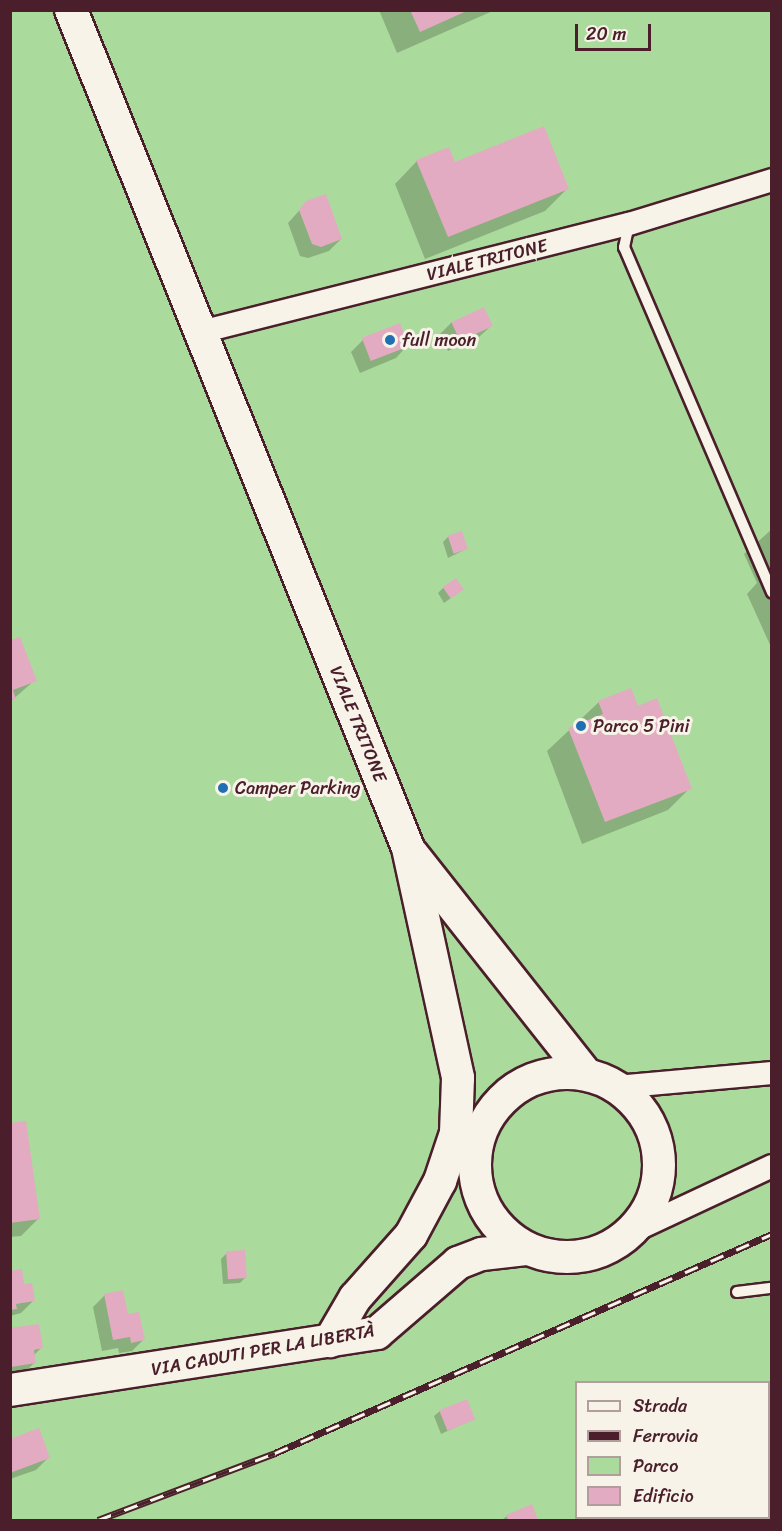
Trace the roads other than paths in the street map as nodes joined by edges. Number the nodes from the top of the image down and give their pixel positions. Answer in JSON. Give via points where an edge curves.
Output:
{"nodes":[{"id":1,"x":72,"y":12,"type":"edge"},
{"id":2,"x":771,"y":180,"type":"edge"},
{"id":3,"x":629,"y":224,"type":"junction"},
{"id":4,"x":201,"y":332,"type":"junction"},
{"id":5,"x":771,"y":593,"type":"edge"},
{"id":6,"x":408,"y":848,"type":"junction"},
{"id":7,"x":771,"y":1072,"type":"edge"},
{"id":8,"x":586,"y":1074,"type":"junction"},
{"id":9,"x":616,"y":1087,"type":"junction"},
{"id":10,"x":488,"y":1116,"type":"junction"},
{"id":11,"x":456,"y":1133,"type":"junction"},
{"id":12,"x":771,"y":1166,"type":"edge"},
{"id":13,"x":474,"y":1168,"type":"junction"},
{"id":14,"x":629,"y":1233,"type":"junction"},
{"id":15,"x":526,"y":1249,"type":"junction"},
{"id":16,"x":771,"y":1288,"type":"edge"},
{"id":17,"x":737,"y":1292,"type":"dead end"},
{"id":18,"x":330,"y":1341,"type":"junction"},
{"id":19,"x":10,"y":1390,"type":"edge"}],
"edges":[{"from":1,"to":4,"type":"street","name":"VIALE TRITONE"},
{"from":2,"to":3,"type":"street","name":"VIALE TRITONE"},
{"from":3,"to":4,"type":"street","name":"VIALE TRITONE"},
{"from":3,"to":5,"type":"lane","via":[[624,247]]},
{"from":4,"to":6,"type":"street","name":"VIALE TRITONE"},
{"from":6,"to":8,"type":"street","name":"VIALE TRITONE"},
{"from":6,"to":11,"type":"street","name":"VIALE TRITONE","via":[[458,1078]]},
{"from":7,"to":9,"type":"street"},
{"from":8,"to":9,"type":"street"},
{"from":8,"to":10,"type":"street","via":[[563,1072],[531,1080],[502,1099]]},
{"from":9,"to":14,"type":"street","via":[[652,1129],[659,1157],[657,1185],[647,1211]]},
{"from":10,"to":11,"type":"street"},
{"from":10,"to":13,"type":"street","via":[[477,1141]]},
{"from":11,"to":13,"type":"street","via":[[469,1149]]},
{"from":11,"to":18,"type":"street","name":"VIALE TRITONE","via":[[440,1181],[411,1235],[355,1298]]},
{"from":12,"to":14,"type":"street"},
{"from":13,"to":15,"type":"street","via":[[478,1192],[488,1214],[504,1233]]},
{"from":14,"to":15,"type":"street","via":[[607,1249],[580,1257],[553,1257]]},
{"from":15,"to":18,"type":"street","name":"VIA CADUTI PER LA LIBERTÀ","via":[[482,1254],[458,1263],[377,1333]]},
{"from":16,"to":17,"type":"lane"},
{"from":18,"to":19,"type":"street","name":"VIA CADUTI PER LA LIBERTÀ"}]}
